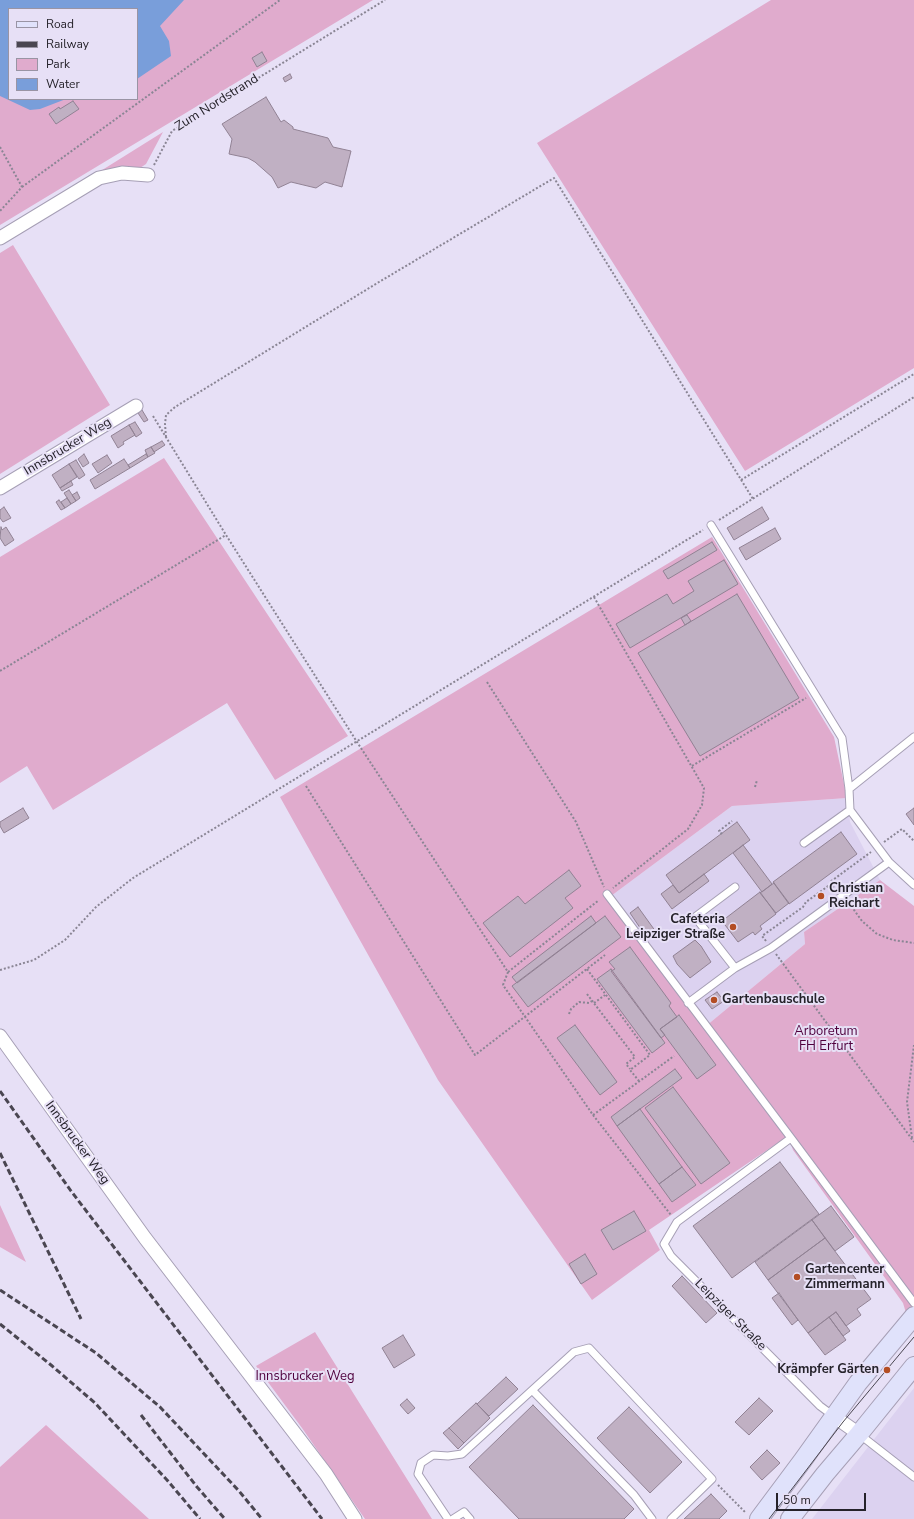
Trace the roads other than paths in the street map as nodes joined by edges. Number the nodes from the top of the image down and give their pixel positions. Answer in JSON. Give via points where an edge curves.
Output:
{"nodes":[{"id":1,"x":148,"y":175,"type":"road end"},
{"id":2,"x":0,"y":238,"type":"edge"},
{"id":3,"x":136,"y":406,"type":"dead end"},
{"id":4,"x":0,"y":488,"type":"edge"},
{"id":5,"x":711,"y":525,"type":"road end"},
{"id":6,"x":914,"y":737,"type":"edge"},
{"id":7,"x":849,"y":789,"type":"junction"},
{"id":8,"x":850,"y":810,"type":"junction"},
{"id":9,"x":804,"y":844,"type":"dead end"},
{"id":10,"x":889,"y":862,"type":"junction"},
{"id":11,"x":914,"y":885,"type":"edge"},
{"id":12,"x":735,"y":887,"type":"dead end"},
{"id":13,"x":607,"y":894,"type":"road end"},
{"id":14,"x":735,"y":968,"type":"junction"},
{"id":15,"x":688,"y":1003,"type":"junction"},
{"id":16,"x":0,"y":1036,"type":"edge"},
{"id":17,"x":791,"y":1138,"type":"junction"},
{"id":18,"x":914,"y":1303,"type":"edge"},
{"id":19,"x":914,"y":1316,"type":"edge"},
{"id":20,"x":914,"y":1366,"type":"edge"},
{"id":21,"x":533,"y":1391,"type":"junction"},
{"id":22,"x":835,"y":1417,"type":"junction"},
{"id":23,"x":859,"y":1434,"type":"junction"},
{"id":24,"x":914,"y":1477,"type":"edge"},
{"id":25,"x":755,"y":1518,"type":"edge"},
{"id":26,"x":355,"y":1519,"type":"edge"},
{"id":27,"x":448,"y":1519,"type":"edge"},
{"id":28,"x":454,"y":1519,"type":"edge"},
{"id":29,"x":470,"y":1519,"type":"edge"},
{"id":30,"x":652,"y":1519,"type":"edge"},
{"id":31,"x":671,"y":1519,"type":"edge"},
{"id":32,"x":790,"y":1519,"type":"edge"}],
"edges":[{"from":1,"to":2,"type":"street","via":[[122,173],[99,178]]},
{"from":3,"to":4,"type":"street","name":"Innsbrucker Weg"},
{"from":5,"to":7,"type":"lane","via":[[842,738]]},
{"from":6,"to":7,"type":"lane"},
{"from":7,"to":8,"type":"lane"},
{"from":8,"to":9,"type":"lane"},
{"from":8,"to":10,"type":"lane"},
{"from":10,"to":11,"type":"lane"},
{"from":10,"to":14,"type":"lane","via":[[771,948]]},
{"from":12,"to":14,"type":"lane","via":[[695,917]]},
{"from":13,"to":15,"type":"lane"},
{"from":14,"to":15,"type":"lane"},
{"from":15,"to":17,"type":"lane"},
{"from":16,"to":26,"type":"street","name":"Innsbrucker Weg","via":[[145,1238],[326,1474]]},
{"from":17,"to":18,"type":"lane"},
{"from":17,"to":22,"type":"lane","name":"Leipziger Straße","via":[[677,1222],[664,1244],[671,1256],[713,1299],[820,1406]]},
{"from":19,"to":22,"type":"main road","via":[[858,1383]]},
{"from":20,"to":23,"type":"main road"},
{"from":21,"to":27,"type":"lane","via":[[462,1454],[432,1455],[421,1463],[418,1474]]},
{"from":21,"to":30,"type":"lane","via":[[634,1495]]},
{"from":21,"to":31,"type":"lane","via":[[574,1352],[589,1348],[712,1479]]},
{"from":22,"to":23,"type":"street","name":"Leipziger Straße"},
{"from":22,"to":25,"type":"main road"},
{"from":23,"to":24,"type":"lane"},
{"from":23,"to":32,"type":"main road"},
{"from":28,"to":29,"type":"lane","via":[[464,1512]]}]}
